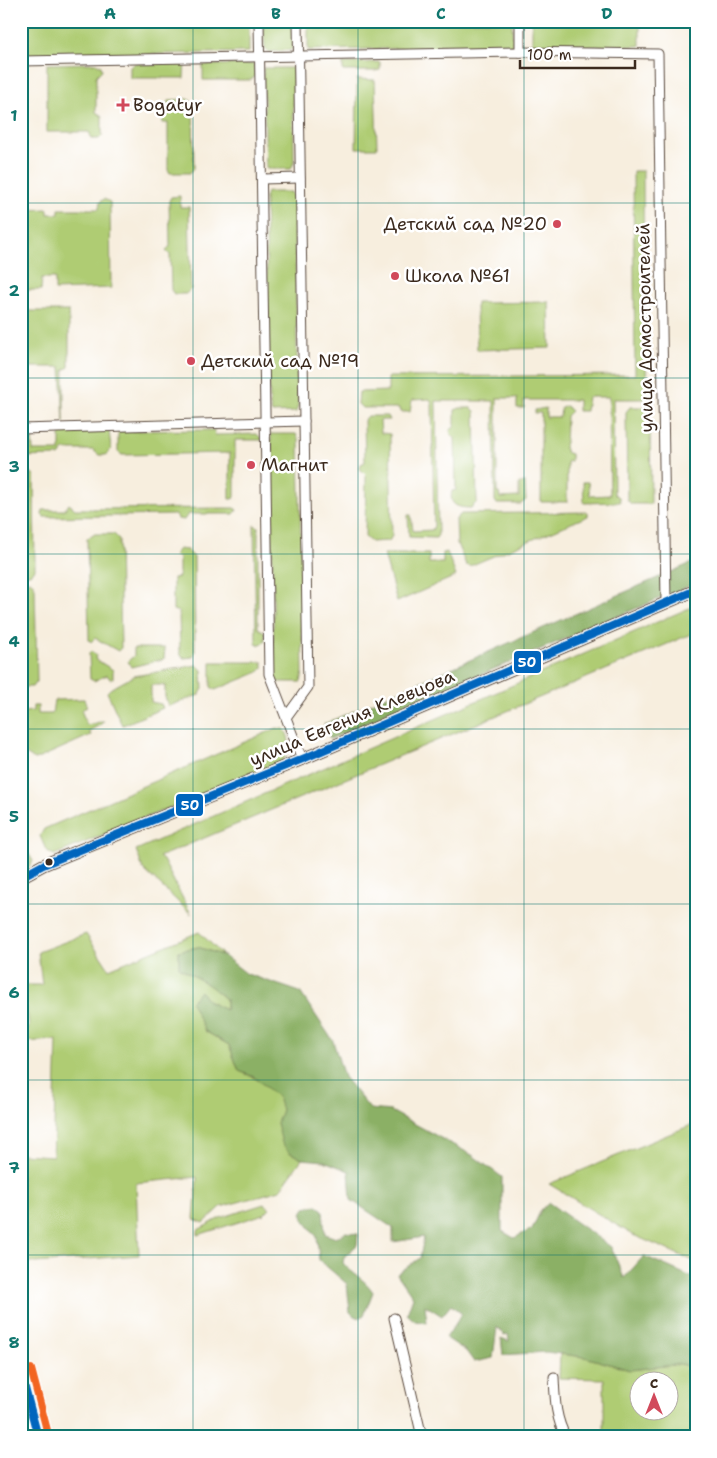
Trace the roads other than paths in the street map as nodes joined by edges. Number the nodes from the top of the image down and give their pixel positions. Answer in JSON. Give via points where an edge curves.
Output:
{"nodes":[{"id":1,"x":259,"y":21,"type":"edge"},
{"id":2,"x":298,"y":21,"type":"edge"},
{"id":3,"x":520,"y":21,"type":"edge"},
{"id":4,"x":520,"y":52,"type":"junction"},
{"id":5,"x":298,"y":57,"type":"junction"},
{"id":6,"x":260,"y":58,"type":"junction"},
{"id":7,"x":21,"y":61,"type":"edge"},
{"id":8,"x":300,"y":178,"type":"junction"},
{"id":9,"x":262,"y":179,"type":"junction"},
{"id":10,"x":304,"y":421,"type":"junction"},
{"id":11,"x":265,"y":422,"type":"junction"},
{"id":12,"x":21,"y":429,"type":"edge"},
{"id":13,"x":696,"y":590,"type":"edge"},
{"id":14,"x":666,"y":602,"type":"junction"},
{"id":15,"x":287,"y":716,"type":"junction"},
{"id":16,"x":302,"y":759,"type":"junction"},
{"id":17,"x":21,"y":877,"type":"edge"},
{"id":18,"x":394,"y":1318,"type":"dead end"},
{"id":19,"x":21,"y":1372,"type":"edge"},
{"id":20,"x":554,"y":1377,"type":"dead end"},
{"id":21,"x":38,"y":1437,"type":"edge"},
{"id":22,"x":422,"y":1437,"type":"edge"},
{"id":23,"x":566,"y":1437,"type":"edge"}],
"edges":[{"from":1,"to":6,"type":"street"},
{"from":2,"to":5,"type":"street"},
{"from":3,"to":4,"type":"street"},
{"from":4,"to":5,"type":"street"},
{"from":4,"to":14,"type":"street","name":"улица Домостроителей","via":[[658,54]]},
{"from":5,"to":6,"type":"street"},
{"from":5,"to":8,"type":"street"},
{"from":6,"to":7,"type":"street"},
{"from":6,"to":9,"type":"street"},
{"from":8,"to":9,"type":"street"},
{"from":8,"to":10,"type":"street"},
{"from":9,"to":11,"type":"street"},
{"from":10,"to":11,"type":"street"},
{"from":10,"to":15,"type":"street","via":[[308,687]]},
{"from":11,"to":12,"type":"street"},
{"from":11,"to":15,"type":"street","via":[[269,674]]},
{"from":13,"to":14,"type":"street","name":"улица Евгения Клевцова"},
{"from":14,"to":16,"type":"street","name":"улица Евгения Клевцова"},
{"from":15,"to":16,"type":"street"},
{"from":16,"to":17,"type":"street","name":"улица Евгения Клевцова","via":[[43,865]]},
{"from":18,"to":22,"type":"street"},
{"from":19,"to":21,"type":"main road"},
{"from":20,"to":23,"type":"street","via":[[555,1405]]}]}
